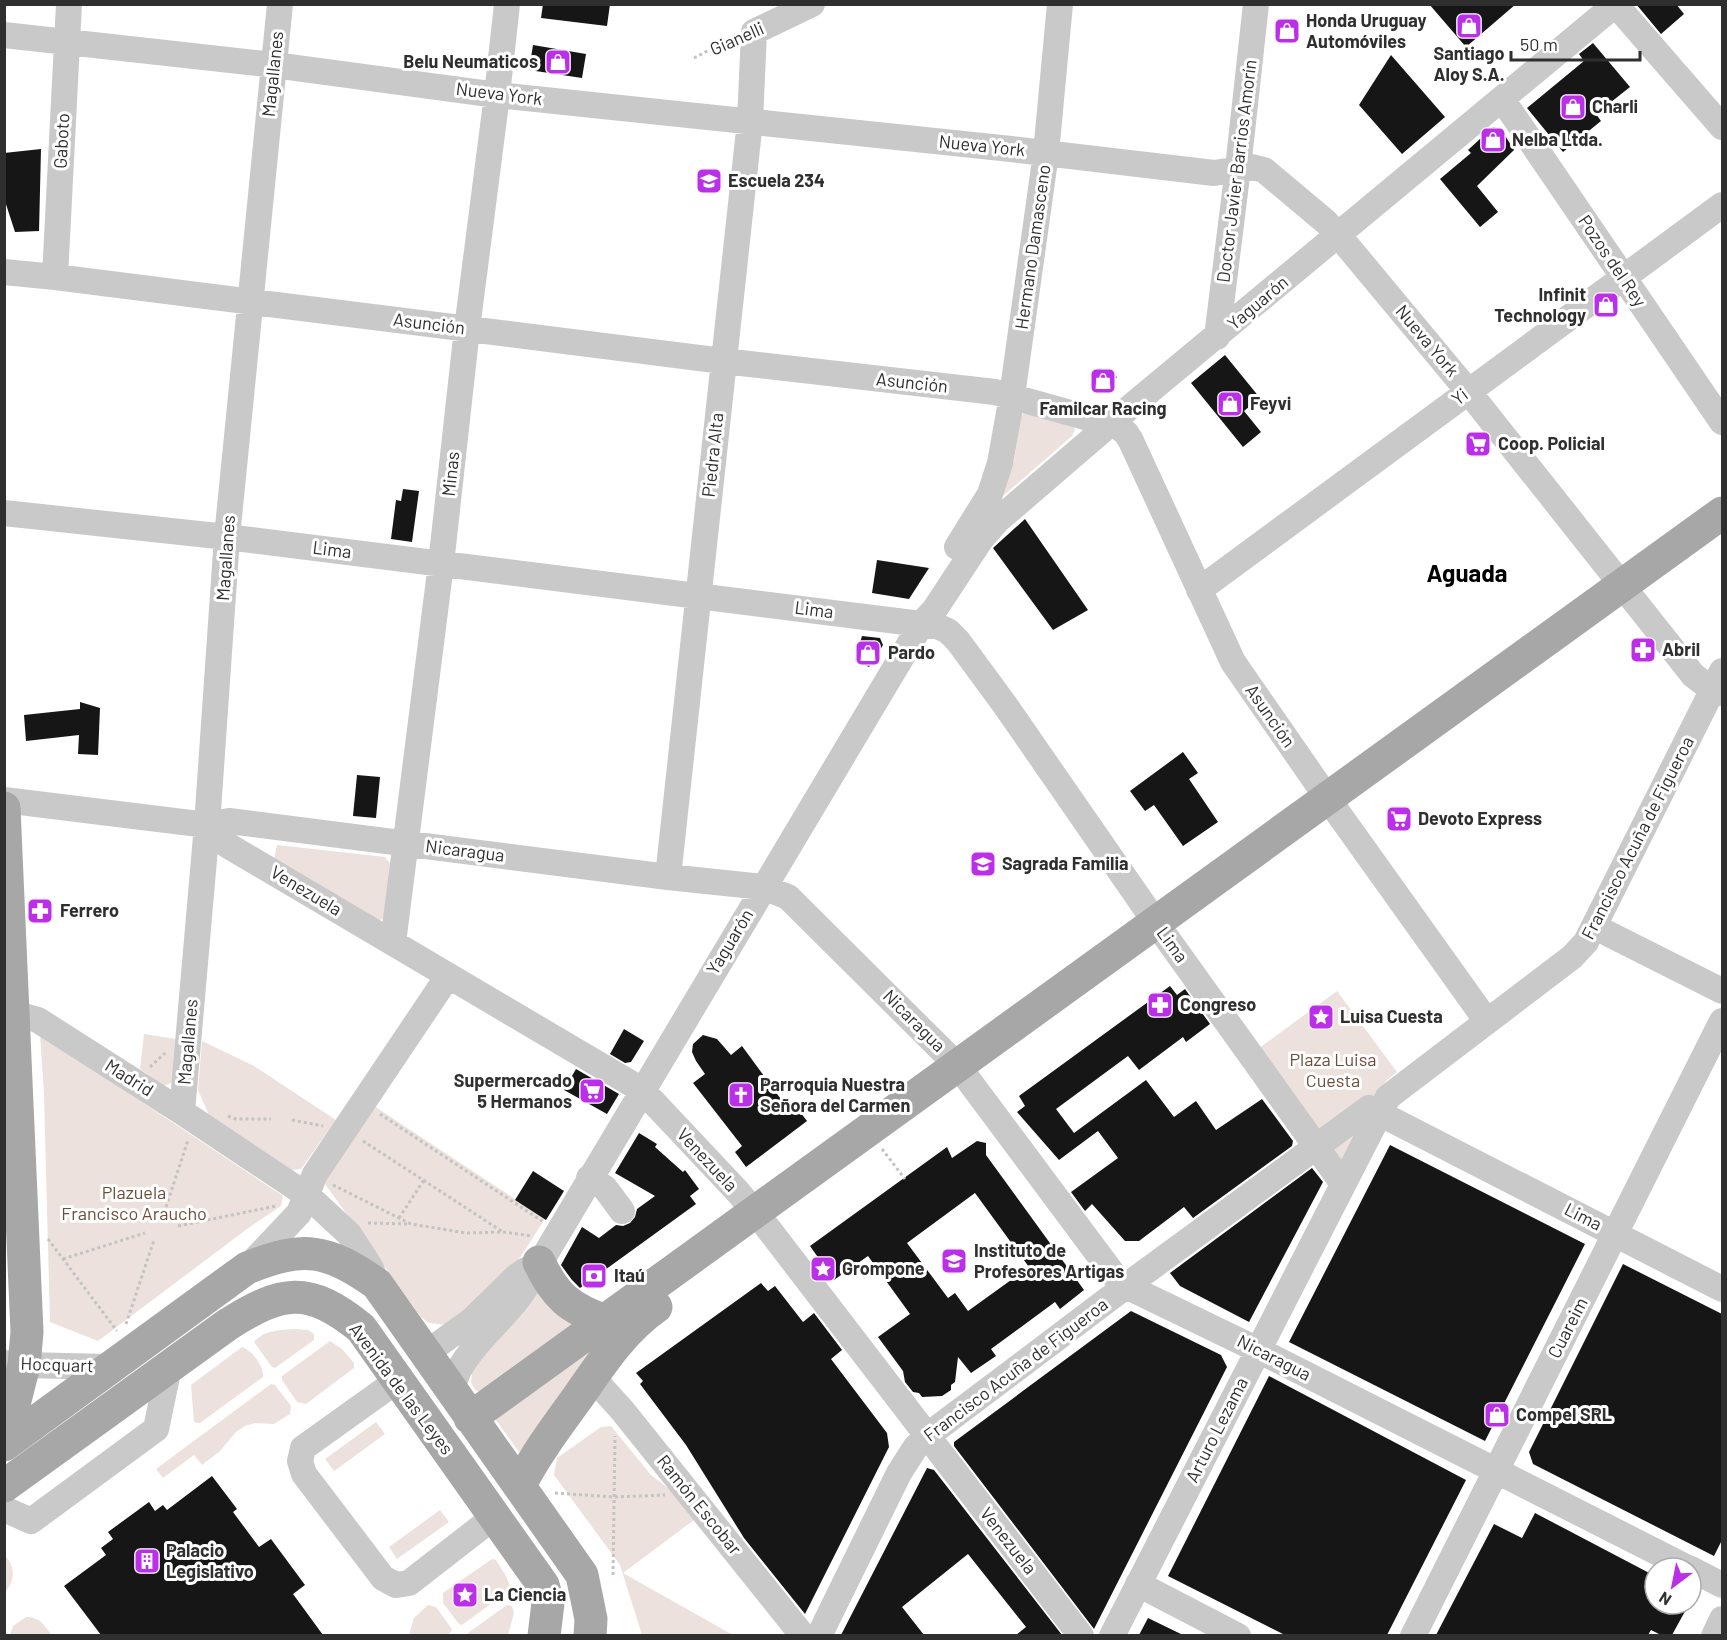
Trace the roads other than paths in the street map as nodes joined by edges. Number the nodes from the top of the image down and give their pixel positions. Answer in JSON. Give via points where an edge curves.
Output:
{"nodes":[{"id":1,"x":69,"y":4,"type":"edge"},
{"id":2,"x":280,"y":4,"type":"edge"},
{"id":3,"x":507,"y":4,"type":"edge"},
{"id":4,"x":812,"y":4,"type":"edge"},
{"id":5,"x":1060,"y":4,"type":"edge"},
{"id":6,"x":1256,"y":4,"type":"edge"},
{"id":7,"x":1616,"y":5,"type":"edge"},
{"id":8,"x":754,"y":32,"type":"joint"},
{"id":9,"x":4,"y":35,"type":"edge"},
{"id":10,"x":67,"y":42,"type":"junction"},
{"id":11,"x":274,"y":64,"type":"junction"},
{"id":12,"x":498,"y":95,"type":"junction"},
{"id":13,"x":1502,"y":99,"type":"junction"},
{"id":14,"x":750,"y":121,"type":"junction"},
{"id":15,"x":1722,"y":127,"type":"edge"},
{"id":16,"x":1046,"y":153,"type":"junction"},
{"id":17,"x":1238,"y":168,"type":"junction"},
{"id":18,"x":1722,"y":206,"type":"edge"},
{"id":19,"x":1339,"y":236,"type":"junction"},
{"id":20,"x":4,"y":272,"type":"edge"},
{"id":21,"x":55,"y":277,"type":"junction"},
{"id":22,"x":1624,"y":278,"type":"junction"},
{"id":23,"x":249,"y":302,"type":"junction"},
{"id":24,"x":466,"y":329,"type":"junction"},
{"id":25,"x":1217,"y":337,"type":"junction"},
{"id":26,"x":723,"y":362,"type":"junction"},
{"id":27,"x":1468,"y":391,"type":"junction"},
{"id":28,"x":1012,"y":396,"type":"junction"},
{"id":29,"x":1722,"y":422,"type":"edge"},
{"id":30,"x":1111,"y":423,"type":"junction"},
{"id":31,"x":994,"y":487,"type":"joint"},
{"id":32,"x":4,"y":513,"type":"edge"},
{"id":33,"x":1722,"y":513,"type":"edge"},
{"id":34,"x":1722,"y":536,"type":"edge"},
{"id":35,"x":226,"y":537,"type":"junction"},
{"id":36,"x":441,"y":564,"type":"junction"},
{"id":37,"x":1199,"y":590,"type":"junction"},
{"id":38,"x":1629,"y":593,"type":"junction"},
{"id":39,"x":698,"y":596,"type":"junction"},
{"id":40,"x":922,"y":622,"type":"junction"},
{"id":41,"x":1720,"y":684,"type":"edge"},
{"id":42,"x":4,"y":800,"type":"edge"},
{"id":43,"x":1333,"y":807,"type":"junction"},
{"id":44,"x":4,"y":808,"type":"edge"},
{"id":45,"x":207,"y":825,"type":"junction"},
{"id":46,"x":406,"y":844,"type":"junction"},
{"id":47,"x":668,"y":878,"type":"junction"},
{"id":48,"x":763,"y":887,"type":"junction"},
{"id":49,"x":1595,"y":927,"type":"junction"},
{"id":50,"x":1162,"y":931,"type":"junction"},
{"id":51,"x":393,"y":943,"type":"junction"},
{"id":52,"x":448,"y":976,"type":"junction"},
{"id":53,"x":1722,"y":991,"type":"edge"},
{"id":54,"x":9,"y":1014,"type":"edge"},
{"id":55,"x":1486,"y":1020,"type":"junction"},
{"id":56,"x":1722,"y":1021,"type":"edge"},
{"id":57,"x":964,"y":1073,"type":"junction"},
{"id":58,"x":642,"y":1090,"type":"junction"},
{"id":59,"x":1384,"y":1104,"type":"junction"},
{"id":60,"x":186,"y":1122,"type":"junction"},
{"id":61,"x":1317,"y":1146,"type":"junction"},
{"id":62,"x":589,"y":1178,"type":"junction"},
{"id":63,"x":1343,"y":1184,"type":"junction"},
{"id":64,"x":308,"y":1196,"type":"junction"},
{"id":65,"x":622,"y":1211,"type":"dead end"},
{"id":66,"x":761,"y":1220,"type":"junction"},
{"id":67,"x":1615,"y":1234,"type":"junction"},
{"id":68,"x":538,"y":1249,"type":"junction"},
{"id":69,"x":247,"y":1268,"type":"junction"},
{"id":70,"x":377,"y":1284,"type":"junction"},
{"id":71,"x":1126,"y":1286,"type":"junction"},
{"id":72,"x":1722,"y":1289,"type":"edge"},
{"id":73,"x":208,"y":1296,"type":"junction"},
{"id":74,"x":256,"y":1306,"type":"junction"},
{"id":75,"x":606,"y":1321,"type":"junction"},
{"id":76,"x":361,"y":1328,"type":"junction"},
{"id":77,"x":1258,"y":1350,"type":"junction"},
{"id":78,"x":424,"y":1354,"type":"junction"},
{"id":79,"x":14,"y":1364,"type":"edge"},
{"id":80,"x":109,"y":1367,"type":"junction"},
{"id":81,"x":169,"y":1367,"type":"junction"},
{"id":82,"x":592,"y":1377,"type":"junction"},
{"id":83,"x":398,"y":1380,"type":"junction"},
{"id":84,"x":451,"y":1391,"type":"junction"},
{"id":85,"x":470,"y":1418,"type":"junction"},
{"id":86,"x":927,"y":1436,"type":"junction"},
{"id":87,"x":4,"y":1444,"type":"edge"},
{"id":88,"x":1496,"y":1471,"type":"junction"},
{"id":89,"x":4,"y":1486,"type":"edge"},
{"id":90,"x":535,"y":1493,"type":"junction"},
{"id":91,"x":4,"y":1509,"type":"edge"},
{"id":92,"x":494,"y":1517,"type":"junction"},
{"id":93,"x":1664,"y":1556,"type":"edge"},
{"id":94,"x":1703,"y":1576,"type":"edge"},
{"id":95,"x":1138,"y":1584,"type":"junction"},
{"id":96,"x":543,"y":1585,"type":"junction"},
{"id":97,"x":1722,"y":1585,"type":"edge"},
{"id":98,"x":1722,"y":1619,"type":"edge"},
{"id":99,"x":544,"y":1635,"type":"edge"},
{"id":100,"x":590,"y":1635,"type":"edge"},
{"id":101,"x":803,"y":1635,"type":"edge"},
{"id":102,"x":819,"y":1635,"type":"edge"},
{"id":103,"x":1081,"y":1635,"type":"edge"},
{"id":104,"x":1112,"y":1635,"type":"edge"},
{"id":105,"x":1238,"y":1635,"type":"edge"},
{"id":106,"x":1413,"y":1635,"type":"edge"},
{"id":107,"x":1714,"y":1635,"type":"edge"}],
"edges":[{"from":1,"to":10,"type":"street","name":"Gaboto"},
{"from":2,"to":11,"type":"street","name":"Magallanes"},
{"from":3,"to":12,"type":"street","name":"Minas"},
{"from":4,"to":8,"type":"street","name":"Gianelli"},
{"from":5,"to":16,"type":"street","name":"Hermano Damasceno"},
{"from":6,"to":17,"type":"street","name":"Doctor Javier Barrios Amorín"},
{"from":7,"to":13,"type":"street","name":"Yaguarón"},
{"from":7,"to":15,"type":"street"},
{"from":8,"to":14,"type":"street","name":"Piedra Alta"},
{"from":9,"to":10,"type":"street","name":"Nueva York"},
{"from":10,"to":11,"type":"street","name":"Nueva York"},
{"from":10,"to":21,"type":"street","name":"Gaboto"},
{"from":11,"to":12,"type":"street","name":"Nueva York"},
{"from":11,"to":23,"type":"street","name":"Magallanes"},
{"from":12,"to":14,"type":"street","name":"Nueva York"},
{"from":12,"to":24,"type":"street","name":"Minas"},
{"from":13,"to":19,"type":"street","name":"Yaguarón"},
{"from":13,"to":22,"type":"street","name":"Pozos del Rey"},
{"from":14,"to":16,"type":"street","name":"Nueva York"},
{"from":14,"to":26,"type":"street","name":"Piedra Alta"},
{"from":16,"to":17,"type":"street","name":"Nueva York","via":[[1214,173]]},
{"from":16,"to":28,"type":"street","name":"Hermano Damasceno"},
{"from":17,"to":19,"type":"street","name":"Nueva York","via":[[1264,170]]},
{"from":17,"to":25,"type":"street","name":"Doctor Javier Barrios Amorín"},
{"from":18,"to":22,"type":"street","name":"Yi"},
{"from":19,"to":25,"type":"street","name":"Yaguarón"},
{"from":19,"to":27,"type":"street","name":"Nueva York"},
{"from":20,"to":21,"type":"street","name":"Asunción"},
{"from":21,"to":23,"type":"street","name":"Asunción"},
{"from":22,"to":27,"type":"street","name":"Yi"},
{"from":22,"to":29,"type":"street","name":"Pozos del Rey"},
{"from":23,"to":24,"type":"street","name":"Asunción"},
{"from":23,"to":35,"type":"street","name":"Magallanes"},
{"from":24,"to":26,"type":"street","name":"Asunción"},
{"from":24,"to":36,"type":"street","name":"Minas"},
{"from":25,"to":30,"type":"street","name":"Yaguarón"},
{"from":26,"to":28,"type":"street","name":"Asunción"},
{"from":26,"to":39,"type":"street","name":"Piedra Alta"},
{"from":27,"to":37,"type":"street","name":"Yi"},
{"from":27,"to":38,"type":"street","name":"Nueva York"},
{"from":28,"to":30,"type":"street","name":"Asunción"},
{"from":28,"to":31,"type":"street","name":"Hermano Damasceno"},
{"from":30,"to":37,"type":"street","name":"Asunción","via":[[1131,441]]},
{"from":30,"to":40,"type":"street","name":"Yaguarón","via":[[988,531]]},
{"from":31,"to":40,"type":"street","name":"Yaguarón","via":[[933,586]]},
{"from":32,"to":35,"type":"street","name":"Lima"},
{"from":33,"to":38,"type":"main road"},
{"from":34,"to":38,"type":"main road"},
{"from":35,"to":36,"type":"street","name":"Lima"},
{"from":35,"to":45,"type":"street","name":"Magallanes"},
{"from":36,"to":39,"type":"street","name":"Lima"},
{"from":36,"to":46,"type":"street","name":"Minas"},
{"from":37,"to":43,"type":"street","name":"Asunción","via":[[1233,662]]},
{"from":38,"to":41,"type":"street","name":"Nueva York","via":[[1693,675]]},
{"from":38,"to":43,"type":"main road"},
{"from":39,"to":40,"type":"street","name":"Lima"},
{"from":39,"to":47,"type":"street","name":"Piedra Alta"},
{"from":40,"to":48,"type":"street","name":"Yaguarón"},
{"from":40,"to":50,"type":"street","name":"Lima","via":[[938,626],[958,641]]},
{"from":41,"to":49,"type":"street","name":"Francisco Acuña de Figueroa"},
{"from":42,"to":45,"type":"street","name":"Nicaragua"},
{"from":43,"to":50,"type":"main road"},
{"from":43,"to":55,"type":"street","name":"Asunción"},
{"from":44,"to":54,"type":"main road"},
{"from":45,"to":46,"type":"street","name":"Nicaragua","via":[[229,821]]},
{"from":45,"to":51,"type":"street","name":"Venezuela","via":[[227,844]]},
{"from":45,"to":60,"type":"street","name":"Magallanes"},
{"from":46,"to":47,"type":"street","name":"Nicaragua"},
{"from":46,"to":51,"type":"street","name":"Minas"},
{"from":47,"to":48,"type":"street","name":"Nicaragua"},
{"from":48,"to":57,"type":"street","name":"Nicaragua","via":[[788,897]]},
{"from":48,"to":58,"type":"street","name":"Yaguarón"},
{"from":49,"to":53,"type":"street"},
{"from":49,"to":55,"type":"street","name":"Francisco Acuña de Figueroa","via":[[1572,957]]},
{"from":50,"to":57,"type":"main road"},
{"from":50,"to":61,"type":"street","name":"Lima"},
{"from":51,"to":52,"type":"street","name":"Venezuela"},
{"from":52,"to":58,"type":"street","name":"Venezuela"},
{"from":52,"to":64,"type":"street","via":[[315,1174]]},
{"from":54,"to":60,"type":"street","name":"Madrid","via":[[38,1020]]},
{"from":54,"to":79,"type":"main road","via":[[27,1332]]},
{"from":55,"to":59,"type":"street","name":"Francisco Acuña de Figueroa"},
{"from":56,"to":67,"type":"street","name":"Cuareim"},
{"from":57,"to":66,"type":"main road"},
{"from":57,"to":66,"type":"main road","via":[[880,1146]]},
{"from":57,"to":71,"type":"street","name":"Nicaragua","via":[[1116,1278]]},
{"from":58,"to":62,"type":"street","name":"Yaguarón"},
{"from":58,"to":66,"type":"street","name":"Venezuela"},
{"from":59,"to":61,"type":"street","name":"Francisco Acuña de Figueroa","via":[[1370,1108]]},
{"from":59,"to":63,"type":"street","name":"Arturo Lezama"},
{"from":59,"to":67,"type":"street","name":"Lima"},
{"from":60,"to":64,"type":"street","name":"Madrid"},
{"from":61,"to":63,"type":"street","name":"Lima"},
{"from":61,"to":71,"type":"street","name":"Francisco Acuña de Figueroa"},
{"from":62,"to":65,"type":"street","via":[[605,1188]]},
{"from":62,"to":68,"type":"street","name":"Yaguarón"},
{"from":63,"to":77,"type":"street","name":"Arturo Lezama"},
{"from":64,"to":69,"type":"street","via":[[299,1213]]},
{"from":64,"to":70,"type":"street","via":[[349,1234]]},
{"from":66,"to":75,"type":"main road"},
{"from":66,"to":82,"type":"main road","via":[[647,1313]]},
{"from":66,"to":86,"type":"street","name":"Venezuela"},
{"from":67,"to":72,"type":"street","name":"Lima"},
{"from":67,"to":88,"type":"street","name":"Cuareim"},
{"from":68,"to":75,"type":"main road","via":[[548,1282],[571,1306]]},
{"from":68,"to":78,"type":"street","name":"Yaguarón","via":[[472,1320]]},
{"from":68,"to":84,"type":"street","name":"Yaguarón","via":[[515,1303],[467,1358]]},
{"from":69,"to":70,"type":"main road","via":[[275,1257],[310,1253],[336,1259]]},
{"from":69,"to":73,"type":"main road"},
{"from":70,"to":78,"type":"main road"},
{"from":71,"to":77,"type":"street","name":"Nicaragua"},
{"from":71,"to":86,"type":"street","name":"Francisco Acuña de Figueroa"},
{"from":73,"to":74,"type":"main road"},
{"from":73,"to":80,"type":"main road"},
{"from":74,"to":76,"type":"main road","name":"Avenida de las Leyes","via":[[280,1299],[315,1299]]},
{"from":74,"to":81,"type":"main road","name":"Avenida de las Leyes"},
{"from":75,"to":85,"type":"main road"},
{"from":76,"to":78,"type":"main road"},
{"from":76,"to":83,"type":"main road","name":"Avenida de las Leyes"},
{"from":77,"to":88,"type":"street","name":"Nicaragua"},
{"from":77,"to":95,"type":"street","name":"Arturo Lezama"},
{"from":78,"to":84,"type":"main road"},
{"from":79,"to":80,"type":"street","name":"Hocquart"},
{"from":79,"to":87,"type":"main road"},
{"from":80,"to":87,"type":"main road"},
{"from":81,"to":89,"type":"main road","name":"Avenida de las Leyes"},
{"from":81,"to":91,"type":"street","via":[[156,1429],[31,1521]]},
{"from":82,"to":90,"type":"main road","via":[[544,1443]]},
{"from":82,"to":101,"type":"street","name":"Ramón Escobar"},
{"from":83,"to":92,"type":"main road","name":"Avenida de las Leyes"},
{"from":83,"to":92,"type":"street","via":[[303,1448],[300,1461],[304,1473],[383,1578],[396,1586],[409,1583]]},
{"from":84,"to":85,"type":"main road"},
{"from":85,"to":90,"type":"main road"},
{"from":86,"to":102,"type":"street","name":"Francisco Acuña de Figueroa","via":[[898,1473]]},
{"from":86,"to":103,"type":"street","name":"Venezuela"},
{"from":88,"to":93,"type":"street","name":"Nicaragua"},
{"from":88,"to":106,"type":"street","name":"Cuareim"},
{"from":90,"to":96,"type":"main road","via":[[533,1528]]},
{"from":90,"to":100,"type":"main road","via":[[582,1575],[591,1619]]},
{"from":92,"to":96,"type":"main road","name":"Avenida de las Leyes"},
{"from":94,"to":97,"type":"street","name":"Nicaragua"},
{"from":95,"to":104,"type":"street","name":"Arturo Lezama"},
{"from":95,"to":105,"type":"street"},
{"from":96,"to":99,"type":"main road","name":"Avenida de las Leyes","via":[[548,1603]]},
{"from":98,"to":107,"type":"street"}]}
